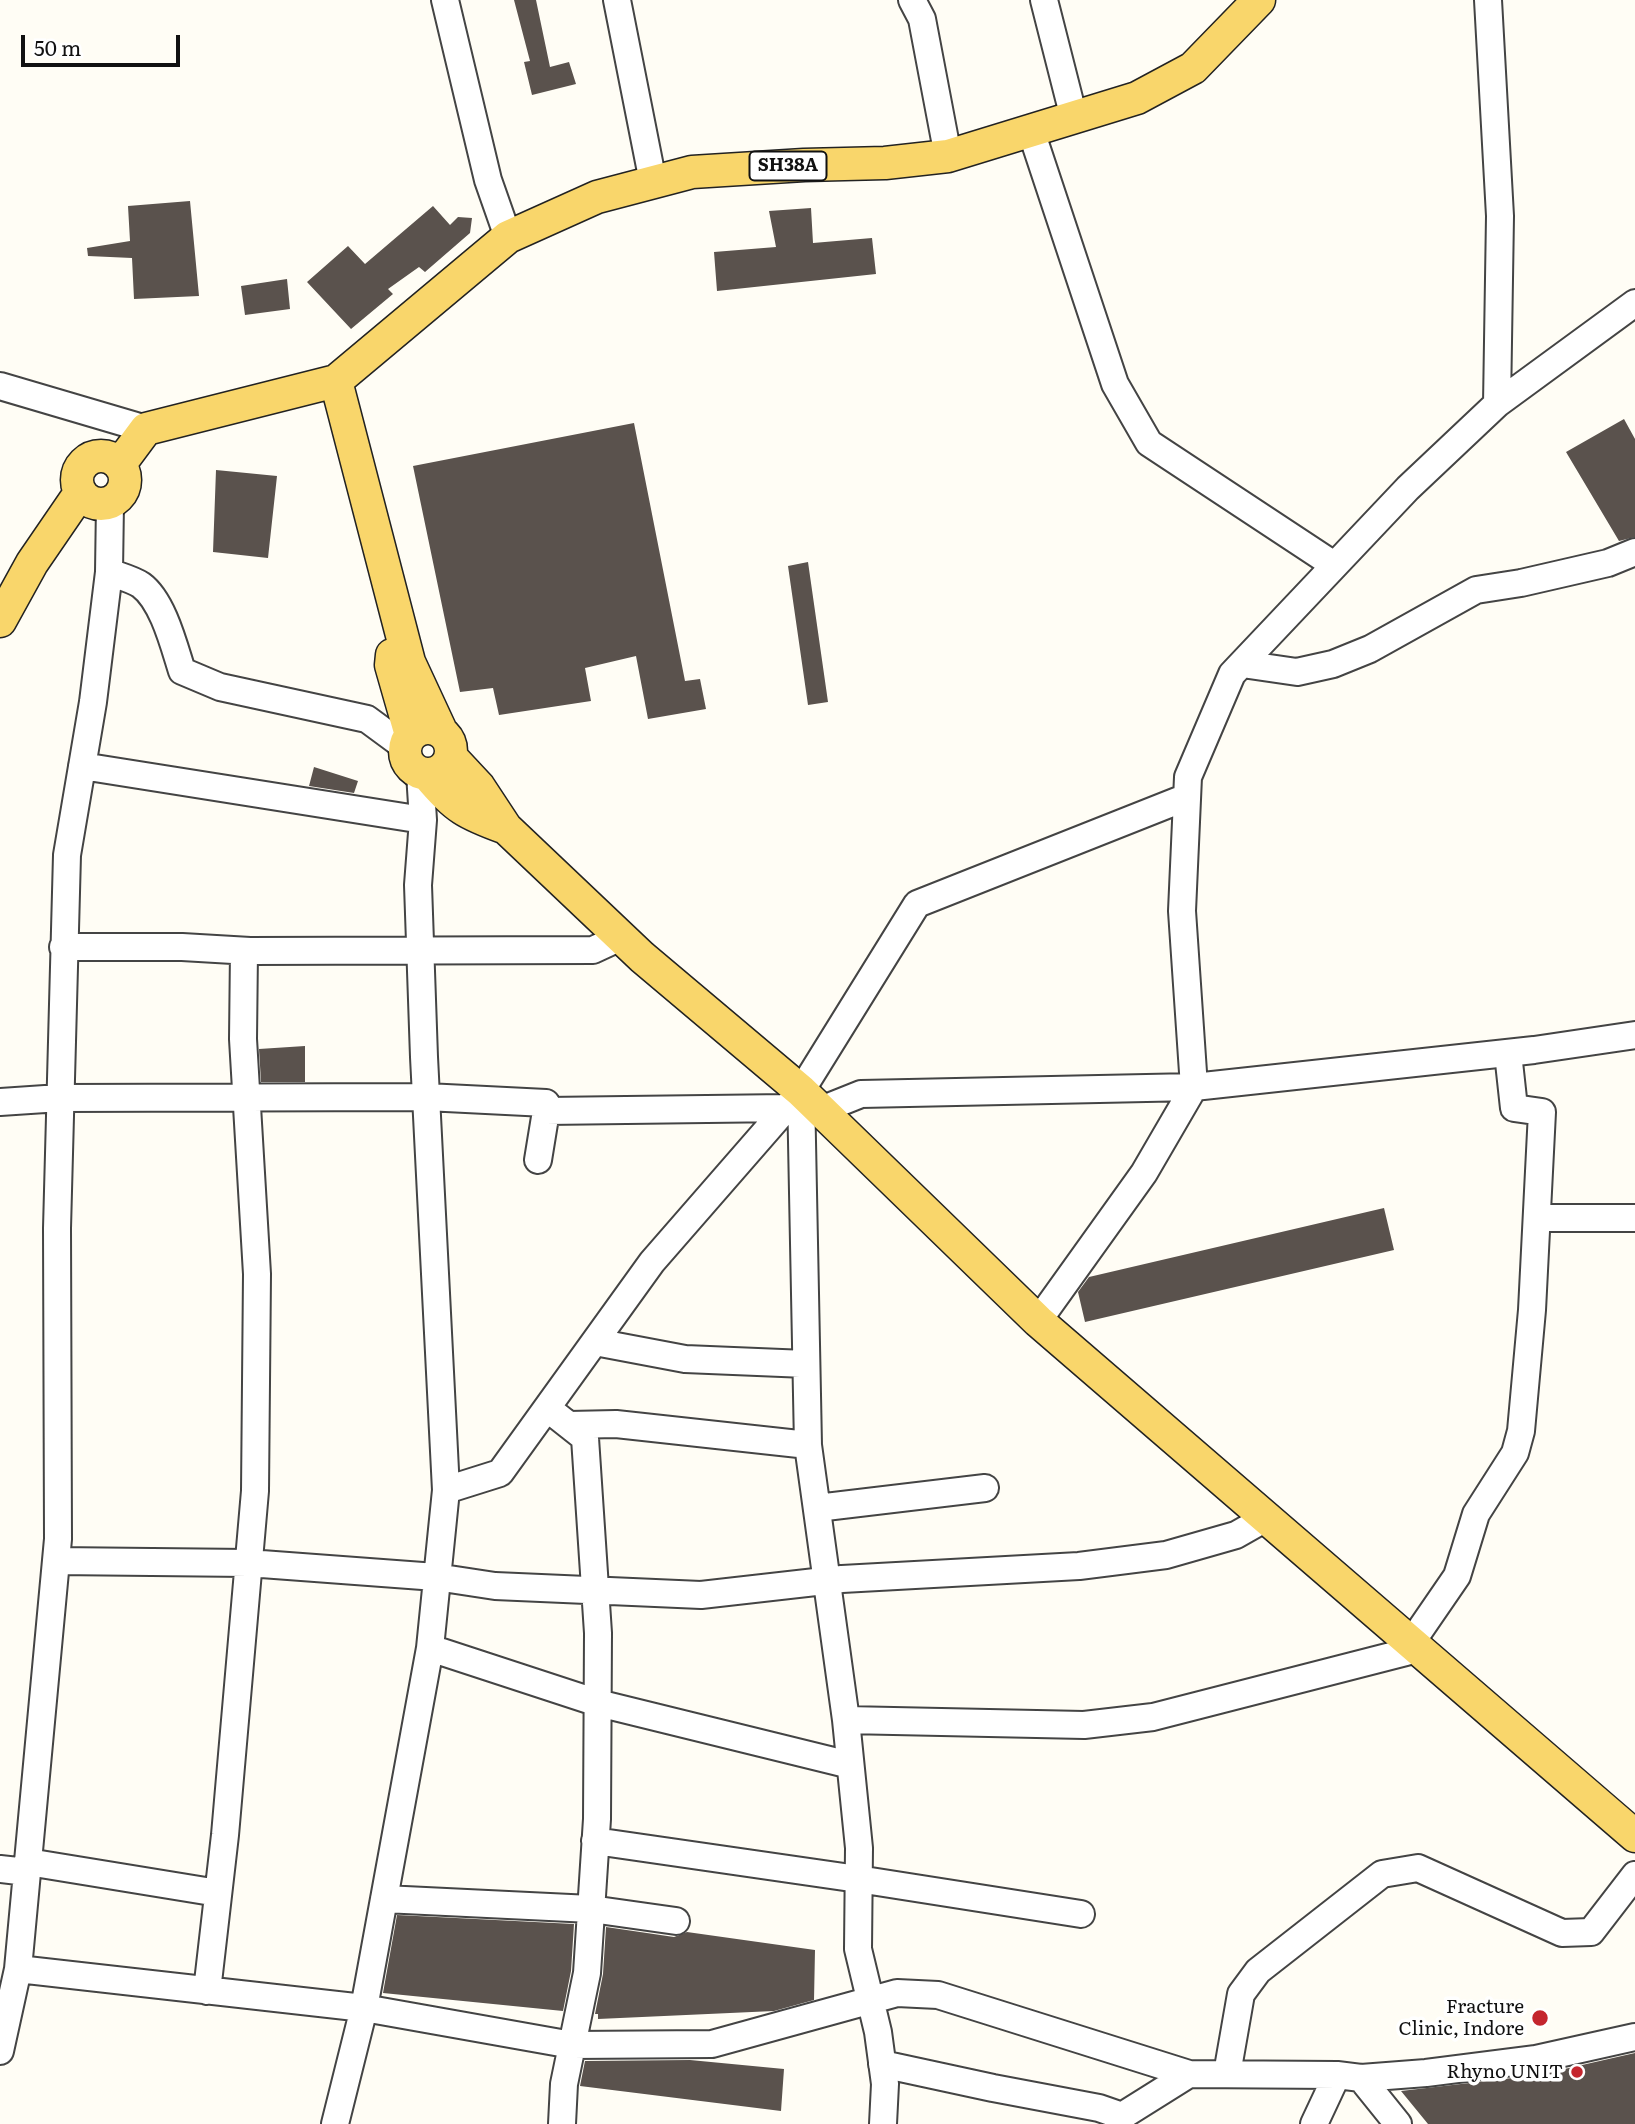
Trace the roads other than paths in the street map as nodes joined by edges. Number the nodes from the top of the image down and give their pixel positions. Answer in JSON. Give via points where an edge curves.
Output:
{"nodes":[{"id":1,"x":444,"y":0,"type":"edge"},
{"id":2,"x":617,"y":0,"type":"edge"},
{"id":3,"x":912,"y":0,"type":"edge"},
{"id":4,"x":1044,"y":0,"type":"edge"},
{"id":5,"x":1259,"y":0,"type":"edge"},
{"id":6,"x":1488,"y":0,"type":"edge"},
{"id":7,"x":1074,"y":118,"type":"junction"},
{"id":8,"x":1031,"y":131,"type":"junction"},
{"id":9,"x":948,"y":156,"type":"junction"},
{"id":10,"x":653,"y":182,"type":"junction"},
{"id":11,"x":508,"y":237,"type":"junction"},
{"id":12,"x":1635,"y":303,"type":"edge"},
{"id":13,"x":336,"y":381,"type":"junction"},
{"id":14,"x":0,"y":386,"type":"edge"},
{"id":15,"x":1497,"y":404,"type":"junction"},
{"id":16,"x":146,"y":429,"type":"junction"},
{"id":17,"x":120,"y":464,"type":"junction"},
{"id":18,"x":80,"y":494,"type":"junction"},
{"id":19,"x":110,"y":503,"type":"junction"},
{"id":20,"x":1635,"y":552,"type":"edge"},
{"id":21,"x":1334,"y":565,"type":"junction"},
{"id":22,"x":109,"y":572,"type":"junction"},
{"id":23,"x":0,"y":621,"type":"edge"},
{"id":24,"x":1242,"y":664,"type":"junction"},
{"id":25,"x":426,"y":753,"type":"junction"},
{"id":26,"x":82,"y":766,"type":"junction"},
{"id":27,"x":1187,"y":797,"type":"junction"},
{"id":28,"x":423,"y":820,"type":"junction"},
{"id":29,"x":621,"y":937,"type":"junction"},
{"id":30,"x":63,"y":947,"type":"junction"},
{"id":31,"x":244,"y":950,"type":"junction"},
{"id":32,"x":421,"y":950,"type":"junction"},
{"id":33,"x":1635,"y":1035,"type":"edge"},
{"id":34,"x":1508,"y":1053,"type":"junction"},
{"id":35,"x":1194,"y":1087,"type":"junction"},
{"id":36,"x":426,"y":1097,"type":"junction"},
{"id":37,"x":60,"y":1098,"type":"junction"},
{"id":38,"x":246,"y":1099,"type":"junction"},
{"id":39,"x":0,"y":1102,"type":"edge"},
{"id":40,"x":803,"y":1103,"type":"junction"},
{"id":41,"x":546,"y":1104,"type":"dead end"},
{"id":42,"x":538,"y":1160,"type":"dead end"},
{"id":43,"x":1536,"y":1218,"type":"junction"},
{"id":44,"x":1635,"y":1218,"type":"edge"},
{"id":45,"x":1038,"y":1321,"type":"junction"},
{"id":46,"x":595,"y":1342,"type":"junction"},
{"id":47,"x":806,"y":1364,"type":"junction"},
{"id":48,"x":547,"y":1408,"type":"junction"},
{"id":49,"x":569,"y":1425,"type":"junction"},
{"id":50,"x":808,"y":1445,"type":"junction"},
{"id":51,"x":985,"y":1488,"type":"dead end"},
{"id":52,"x":446,"y":1490,"type":"junction"},
{"id":53,"x":817,"y":1508,"type":"junction"},
{"id":54,"x":1266,"y":1518,"type":"junction"},
{"id":55,"x":56,"y":1561,"type":"junction"},
{"id":56,"x":248,"y":1563,"type":"junction"},
{"id":57,"x":436,"y":1577,"type":"junction"},
{"id":58,"x":827,"y":1580,"type":"junction"},
{"id":59,"x":595,"y":1590,"type":"junction"},
{"id":60,"x":1415,"y":1646,"type":"junction"},
{"id":61,"x":430,"y":1648,"type":"junction"},
{"id":62,"x":598,"y":1703,"type":"junction"},
{"id":63,"x":846,"y":1720,"type":"junction"},
{"id":64,"x":850,"y":1765,"type":"junction"},
{"id":65,"x":1635,"y":1836,"type":"edge"},
{"id":66,"x":595,"y":1841,"type":"junction"},
{"id":67,"x":27,"y":1867,"type":"junction"},
{"id":68,"x":0,"y":1869,"type":"edge"},
{"id":69,"x":1635,"y":1875,"type":"edge"},
{"id":70,"x":858,"y":1879,"type":"junction"},
{"id":71,"x":218,"y":1893,"type":"junction"},
{"id":72,"x":384,"y":1899,"type":"junction"},
{"id":73,"x":591,"y":1909,"type":"junction"},
{"id":74,"x":1081,"y":1914,"type":"dead end"},
{"id":75,"x":676,"y":1921,"type":"dead end"},
{"id":76,"x":6,"y":1967,"type":"edge"},
{"id":77,"x":208,"y":1990,"type":"junction"},
{"id":78,"x":872,"y":1999,"type":"junction"},
{"id":79,"x":364,"y":2008,"type":"junction"},
{"id":80,"x":1635,"y":2037,"type":"edge"},
{"id":81,"x":572,"y":2045,"type":"junction"},
{"id":82,"x":0,"y":2051,"type":"edge"},
{"id":83,"x":882,"y":2064,"type":"junction"},
{"id":84,"x":1189,"y":2074,"type":"junction"},
{"id":85,"x":1227,"y":2074,"type":"junction"},
{"id":86,"x":1349,"y":2076,"type":"junction"},
{"id":87,"x":1095,"y":2116,"type":"edge"},
{"id":88,"x":335,"y":2124,"type":"edge"},
{"id":89,"x":562,"y":2124,"type":"edge"},
{"id":90,"x":883,"y":2124,"type":"edge"},
{"id":91,"x":1314,"y":2124,"type":"edge"},
{"id":92,"x":1398,"y":2124,"type":"edge"}],
"edges":[{"from":1,"to":11,"type":"street","via":[[488,180]]},
{"from":2,"to":10,"type":"street"},
{"from":3,"to":9,"type":"street","via":[[922,19]]},
{"from":4,"to":7,"type":"street"},
{"from":5,"to":7,"type":"main road","number":"SH38A","via":[[1193,68],[1137,98]]},
{"from":6,"to":15,"type":"street","via":[[1500,216]]},
{"from":7,"to":8,"type":"main road","number":"SH38A"},
{"from":8,"to":9,"type":"main road","number":"SH38A"},
{"from":8,"to":21,"type":"street","via":[[1115,384],[1149,443]]},
{"from":9,"to":10,"type":"main road","number":"SH38A","via":[[692,172]]},
{"from":10,"to":11,"type":"main road","number":"SH38A","via":[[597,197]]},
{"from":11,"to":13,"type":"main road","number":"SH38A"},
{"from":12,"to":15,"type":"street"},
{"from":13,"to":16,"type":"main road"},
{"from":13,"to":25,"type":"main road","via":[[394,604],[391,666]]},
{"from":14,"to":16,"type":"street"},
{"from":15,"to":21,"type":"street"},
{"from":16,"to":17,"type":"main road"},
{"from":17,"to":18,"type":"main road","via":[[102,456],[89,459],[77,475]]},
{"from":17,"to":19,"type":"main road","via":[[125,486]]},
{"from":18,"to":19,"type":"main road","via":[[90,502]]},
{"from":18,"to":23,"type":"main road","via":[[32,563]]},
{"from":19,"to":22,"type":"street"},
{"from":20,"to":24,"type":"street","via":[[1583,569],[1476,590],[1370,649],[1333,664],[1297,672]]},
{"from":21,"to":24,"type":"street"},
{"from":22,"to":25,"type":"street","via":[[141,585],[157,604],[181,671],[220,687],[367,719]]},
{"from":22,"to":26,"type":"street"},
{"from":24,"to":27,"type":"street","via":[[1232,674],[1188,777]]},
{"from":25,"to":28,"type":"street"},
{"from":25,"to":29,"type":"main road","via":[[479,787],[506,828]]},
{"from":26,"to":28,"type":"street"},
{"from":26,"to":30,"type":"street","via":[[67,855]]},
{"from":27,"to":35,"type":"street","via":[[1182,911]]},
{"from":27,"to":40,"type":"street","via":[[917,904]]},
{"from":28,"to":32,"type":"street","via":[[418,885]]},
{"from":29,"to":32,"type":"street","via":[[593,950]]},
{"from":29,"to":40,"type":"main road"},
{"from":30,"to":31,"type":"street"},
{"from":30,"to":37,"type":"street"},
{"from":31,"to":32,"type":"street"},
{"from":31,"to":38,"type":"street"},
{"from":32,"to":36,"type":"street"},
{"from":33,"to":34,"type":"street"},
{"from":34,"to":35,"type":"street"},
{"from":34,"to":43,"type":"street","via":[[1514,1108],[1542,1112]]},
{"from":35,"to":40,"type":"street","via":[[861,1094]]},
{"from":35,"to":45,"type":"street","via":[[1144,1174]]},
{"from":36,"to":38,"type":"street"},
{"from":36,"to":41,"type":"street"},
{"from":36,"to":52,"type":"street"},
{"from":37,"to":38,"type":"street"},
{"from":37,"to":39,"type":"street"},
{"from":37,"to":55,"type":"street"},
{"from":38,"to":56,"type":"street","via":[[257,1274],[255,1491]]},
{"from":40,"to":42,"type":"street","via":[[546,1111]]},
{"from":40,"to":45,"type":"main road"},
{"from":40,"to":46,"type":"street","via":[[652,1262]]},
{"from":40,"to":47,"type":"street"},
{"from":43,"to":44,"type":"street"},
{"from":43,"to":60,"type":"street","via":[[1532,1310],[1515,1453],[1476,1514],[1457,1576]]},
{"from":45,"to":54,"type":"main road"},
{"from":46,"to":47,"type":"street","via":[[685,1359]]},
{"from":46,"to":48,"type":"street"},
{"from":47,"to":50,"type":"street"},
{"from":48,"to":49,"type":"street"},
{"from":48,"to":52,"type":"street","via":[[500,1473]]},
{"from":49,"to":50,"type":"street","via":[[616,1424]]},
{"from":49,"to":59,"type":"street","via":[[585,1438]]},
{"from":50,"to":53,"type":"street"},
{"from":51,"to":53,"type":"street"},
{"from":52,"to":57,"type":"street"},
{"from":53,"to":58,"type":"street"},
{"from":54,"to":58,"type":"street","via":[[1236,1535],[1166,1555],[1079,1566]]},
{"from":54,"to":60,"type":"main road"},
{"from":55,"to":56,"type":"street"},
{"from":55,"to":67,"type":"street"},
{"from":56,"to":57,"type":"street"},
{"from":56,"to":71,"type":"street"},
{"from":57,"to":59,"type":"street","via":[[495,1586]]},
{"from":57,"to":61,"type":"street"},
{"from":58,"to":59,"type":"street","via":[[701,1595]]},
{"from":58,"to":63,"type":"street"},
{"from":59,"to":62,"type":"street"},
{"from":60,"to":63,"type":"street","via":[[1153,1717],[1084,1725]]},
{"from":60,"to":65,"type":"main road"},
{"from":61,"to":62,"type":"street"},
{"from":61,"to":72,"type":"street"},
{"from":62,"to":64,"type":"street"},
{"from":62,"to":66,"type":"street"},
{"from":63,"to":64,"type":"street"},
{"from":64,"to":70,"type":"street"},
{"from":66,"to":70,"type":"street"},
{"from":66,"to":73,"type":"street"},
{"from":67,"to":68,"type":"street"},
{"from":67,"to":71,"type":"street"},
{"from":67,"to":76,"type":"street"},
{"from":69,"to":85,"type":"street","via":[[1591,1932],[1562,1933],[1418,1868],[1382,1874],[1258,1971],[1241,1994]]},
{"from":70,"to":74,"type":"street"},
{"from":70,"to":78,"type":"street","via":[[858,1949]]},
{"from":71,"to":77,"type":"street"},
{"from":72,"to":73,"type":"street"},
{"from":72,"to":79,"type":"street"},
{"from":73,"to":75,"type":"street"},
{"from":73,"to":81,"type":"street","via":[[587,1973]]},
{"from":76,"to":77,"type":"street"},
{"from":76,"to":82,"type":"street"},
{"from":77,"to":79,"type":"street"},
{"from":78,"to":81,"type":"street","via":[[712,2044]]},
{"from":78,"to":83,"type":"street"},
{"from":78,"to":84,"type":"street","via":[[897,1993],[938,1995]]},
{"from":79,"to":81,"type":"street"},
{"from":79,"to":88,"type":"street"},
{"from":80,"to":86,"type":"street","via":[[1536,2059],[1426,2073]]},
{"from":81,"to":89,"type":"street"},
{"from":83,"to":87,"type":"street"},
{"from":83,"to":90,"type":"street"},
{"from":84,"to":85,"type":"street"},
{"from":84,"to":87,"type":"street","via":[[1122,2116]]},
{"from":85,"to":86,"type":"street"},
{"from":86,"to":91,"type":"street"},
{"from":86,"to":92,"type":"street"}]}
